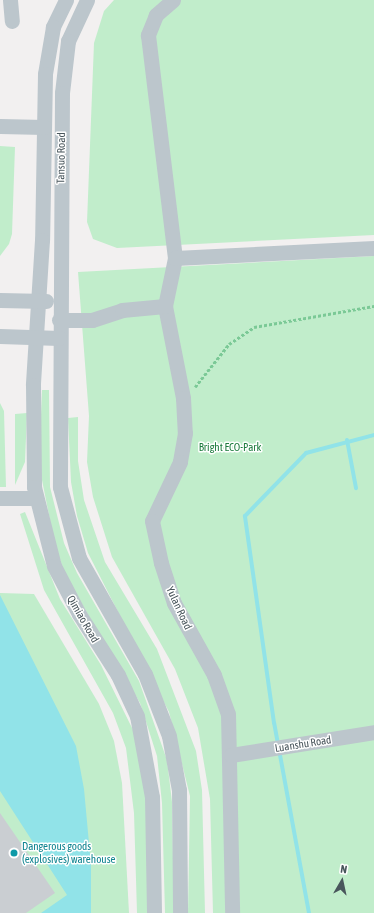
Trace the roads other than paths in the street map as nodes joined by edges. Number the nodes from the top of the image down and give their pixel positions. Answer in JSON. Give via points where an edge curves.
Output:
{"nodes":[{"id":1,"x":10,"y":0,"type":"edge"},
{"id":2,"x":88,"y":0,"type":"edge"},
{"id":3,"x":173,"y":0,"type":"edge"},
{"id":4,"x":62,"y":1,"type":"edge"},
{"id":5,"x":12,"y":21,"type":"dead end"},
{"id":6,"x":0,"y":126,"type":"edge"},
{"id":7,"x":44,"y":127,"type":"junction"},
{"id":8,"x":374,"y":248,"type":"edge"},
{"id":9,"x":175,"y":258,"type":"junction"},
{"id":10,"x":0,"y":300,"type":"edge"},
{"id":11,"x":37,"y":300,"type":"junction"},
{"id":12,"x":59,"y":301,"type":"junction"},
{"id":13,"x":165,"y":306,"type":"junction"},
{"id":14,"x":36,"y":319,"type":"joint"},
{"id":15,"x":59,"y":320,"type":"junction"},
{"id":16,"x":0,"y":336,"type":"edge"},
{"id":17,"x":35,"y":337,"type":"junction"},
{"id":18,"x":59,"y":338,"type":"junction"},
{"id":19,"x":0,"y":498,"type":"edge"},
{"id":20,"x":36,"y":498,"type":"junction"},
{"id":21,"x":374,"y":732,"type":"edge"},
{"id":22,"x":231,"y":755,"type":"junction"},
{"id":23,"x":154,"y":913,"type":"edge"},
{"id":24,"x":180,"y":913,"type":"edge"},
{"id":25,"x":232,"y":913,"type":"edge"}],
"edges":[{"from":1,"to":5,"type":"street"},
{"from":2,"to":12,"type":"street","name":"Tansuo Road","via":[[68,41],[63,76]]},
{"from":3,"to":9,"type":"street","via":[[156,15],[148,35]]},
{"from":4,"to":7,"type":"street","name":"Tansuo Road","via":[[47,50]]},
{"from":6,"to":7,"type":"street"},
{"from":7,"to":11,"type":"street","name":"Tansuo Road"},
{"from":8,"to":9,"type":"street"},
{"from":9,"to":13,"type":"street"},
{"from":10,"to":11,"type":"street"},
{"from":11,"to":12,"type":"street"},
{"from":11,"to":14,"type":"street","name":"Tansuo Road"},
{"from":12,"to":15,"type":"street","name":"Tansuo Road"},
{"from":13,"to":15,"type":"street","via":[[122,310],[92,320]]},
{"from":13,"to":22,"type":"street","name":"Yulan Road","via":[[183,398],[185,433],[180,462],[152,520],[161,564],[174,602],[214,675],[228,714]]},
{"from":14,"to":17,"type":"street","name":"Qimiao Road"},
{"from":15,"to":18,"type":"street"},
{"from":16,"to":17,"type":"street"},
{"from":17,"to":18,"type":"street"},
{"from":17,"to":20,"type":"street","name":"Qimiao Road","via":[[32,446]]},
{"from":18,"to":24,"type":"street","via":[[58,460],[64,508],[79,558],[145,674],[169,736],[179,790]]},
{"from":19,"to":20,"type":"street"},
{"from":20,"to":23,"type":"street","name":"Qimiao Road","via":[[54,566],[118,675],[136,716],[152,797]]},
{"from":21,"to":22,"type":"street","name":"Luanshu Road"},
{"from":22,"to":25,"type":"street","name":"Yulan Road"}]}
